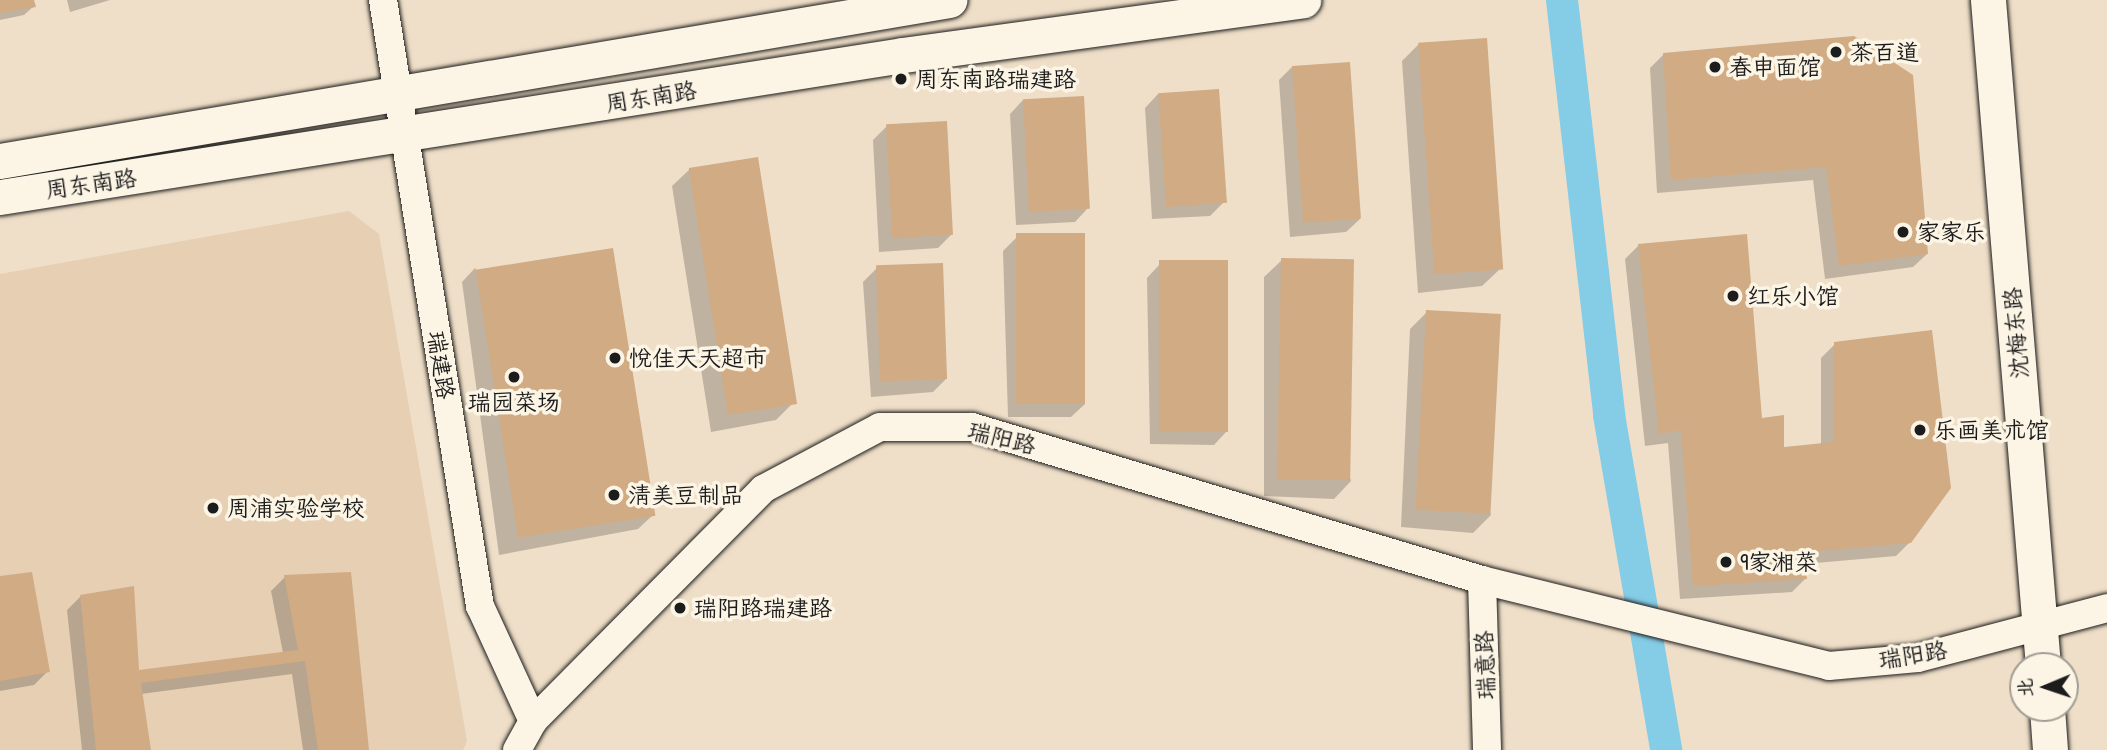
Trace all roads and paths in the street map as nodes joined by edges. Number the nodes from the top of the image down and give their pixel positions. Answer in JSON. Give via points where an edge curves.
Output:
{"nodes":[{"id":1,"x":383,"y":0,"type":"edge"},
{"id":2,"x":949,"y":0,"type":"edge"},
{"id":3,"x":1303,"y":0,"type":"edge"},
{"id":4,"x":1988,"y":0,"type":"edge"},
{"id":5,"x":398,"y":93,"type":"junction"},
{"id":6,"x":405,"y":138,"type":"junction"},
{"id":7,"x":0,"y":161,"type":"edge"},
{"id":8,"x":0,"y":197,"type":"edge"},
{"id":9,"x":1482,"y":580,"type":"junction"},
{"id":10,"x":2107,"y":608,"type":"edge"},
{"id":11,"x":2040,"y":627,"type":"junction"},
{"id":12,"x":2042,"y":652,"type":"edge"},
{"id":13,"x":533,"y":721,"type":"junction"},
{"id":14,"x":2047,"y":722,"type":"edge"},
{"id":15,"x":517,"y":750,"type":"edge"},
{"id":16,"x":1487,"y":750,"type":"edge"},
{"id":17,"x":2050,"y":750,"type":"edge"}],
"edges":[{"from":1,"to":5,"type":"street","name":"瑞建路"},
{"from":2,"to":5,"type":"street"},
{"from":3,"to":6,"type":"street","name":"周东南路","via":[[903,55]]},
{"from":4,"to":11,"type":"street","name":"沈梅东路"},
{"from":5,"to":6,"type":"street","name":"瑞建路"},
{"from":5,"to":7,"type":"street"},
{"from":6,"to":8,"type":"street","name":"周东南路"},
{"from":6,"to":13,"type":"street","name":"瑞建路","via":[[480,606]]},
{"from":9,"to":11,"type":"street","name":"瑞阳路","via":[[1829,666],[1918,658]]},
{"from":9,"to":13,"type":"street","name":"瑞阳路","via":[[972,427],[880,427],[763,489]]},
{"from":9,"to":16,"type":"street","name":"瑞意路"},
{"from":10,"to":11,"type":"street","name":"瑞阳路"},
{"from":11,"to":12,"type":"street","name":"沈梅东路"},
{"from":13,"to":15,"type":"street","name":"瑞阳路"},
{"from":14,"to":17,"type":"street"}]}
